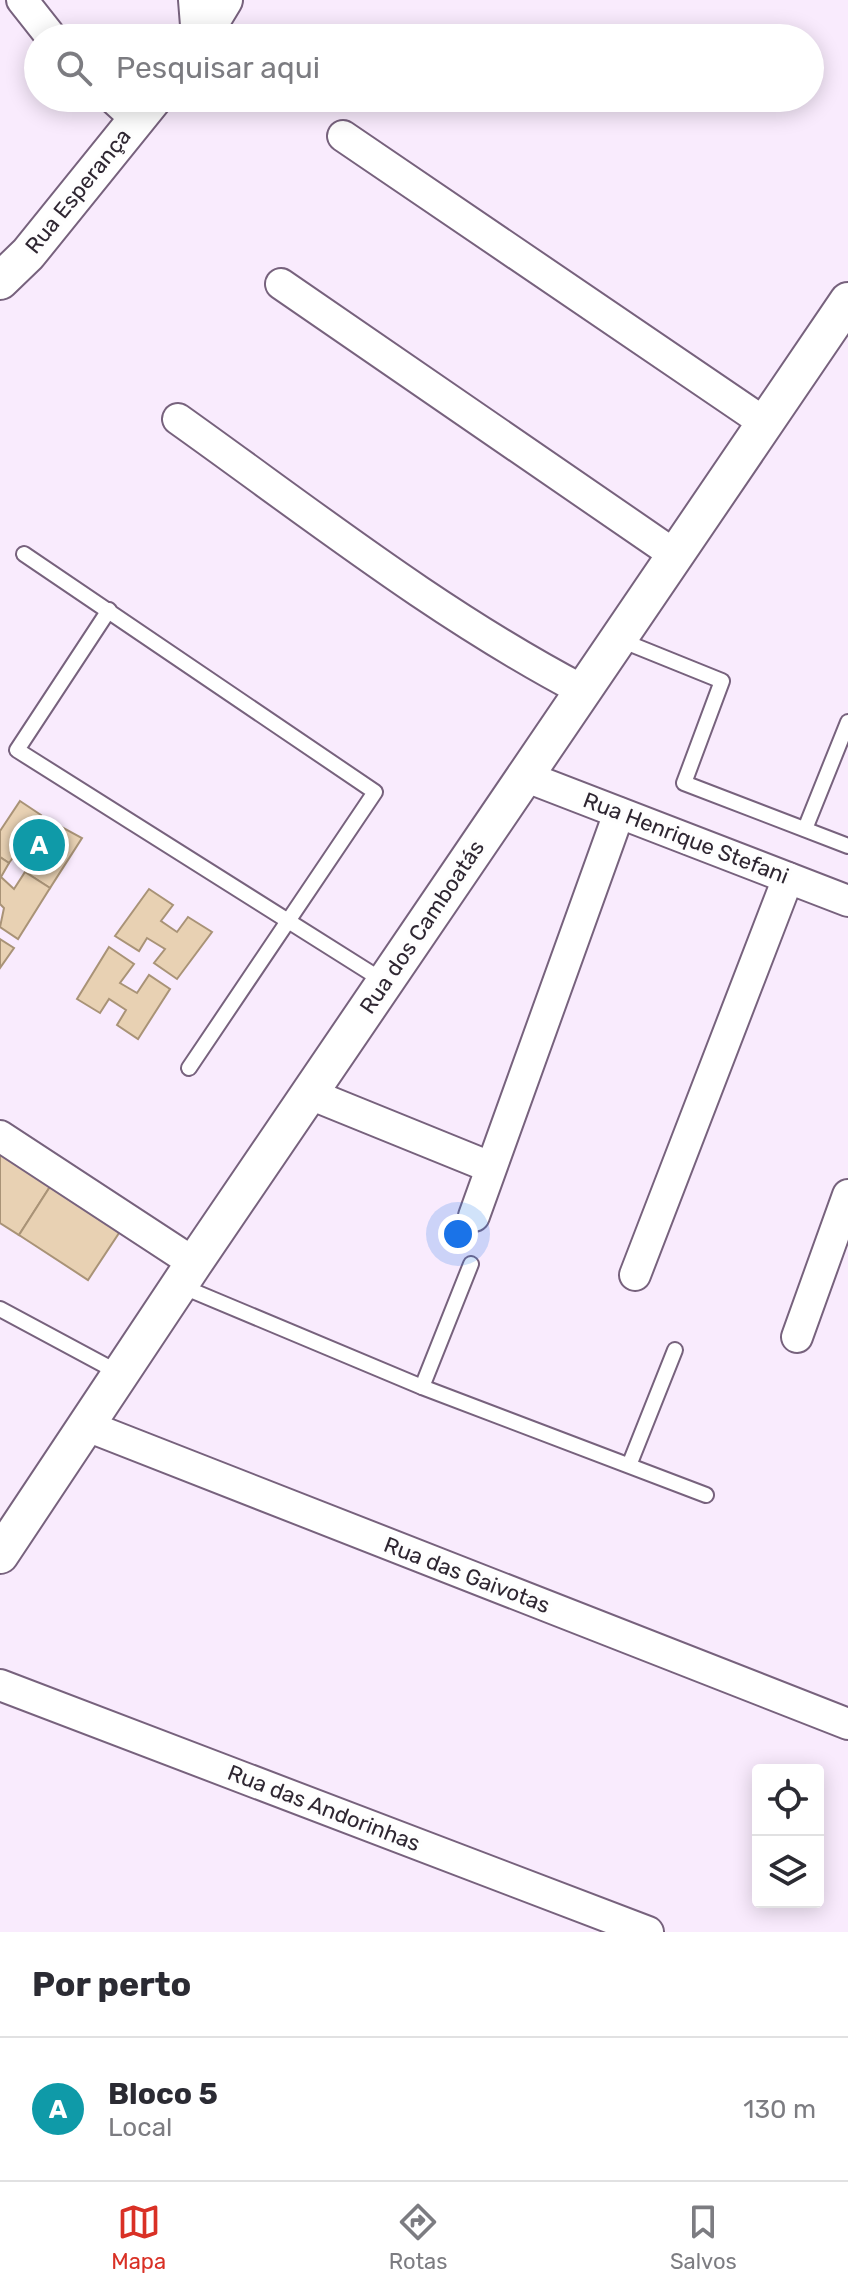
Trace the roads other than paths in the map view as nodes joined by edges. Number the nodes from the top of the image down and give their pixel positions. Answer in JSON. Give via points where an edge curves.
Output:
{"nodes":[{"id":1,"x":22,"y":0,"type":"edge"},
{"id":2,"x":194,"y":0,"type":"edge"},
{"id":3,"x":224,"y":0,"type":"edge"},
{"id":4,"x":41,"y":24,"type":"edge"},
{"id":5,"x":197,"y":24,"type":"edge"},
{"id":6,"x":208,"y":24,"type":"edge"},
{"id":7,"x":129,"y":112,"type":"edge"},
{"id":8,"x":343,"y":136,"type":"dead end"},
{"id":9,"x":0,"y":281,"type":"edge"},
{"id":10,"x":281,"y":284,"type":"dead end"},
{"id":11,"x":848,"y":301,"type":"edge"},
{"id":12,"x":178,"y":419,"type":"dead end"},
{"id":13,"x":765,"y":423,"type":"junction"},
{"id":14,"x":24,"y":554,"type":"dead end"},
{"id":15,"x":675,"y":555,"type":"junction"},
{"id":16,"x":109,"y":610,"type":"junction"},
{"id":17,"x":617,"y":639,"type":"junction"},
{"id":18,"x":582,"y":690,"type":"junction"},
{"id":19,"x":848,"y":722,"type":"edge"},
{"id":20,"x":524,"y":776,"type":"junction"},
{"id":21,"x":619,"y":813,"type":"junction"},
{"id":22,"x":805,"y":829,"type":"junction"},
{"id":23,"x":848,"y":846,"type":"edge"},
{"id":24,"x":788,"y":878,"type":"junction"},
{"id":25,"x":848,"y":901,"type":"edge"},
{"id":26,"x":290,"y":923,"type":"junction"},
{"id":27,"x":385,"y":983,"type":"junction"},
{"id":28,"x":189,"y":1068,"type":"dead end"},
{"id":29,"x":310,"y":1094,"type":"junction"},
{"id":30,"x":0,"y":1136,"type":"edge"},
{"id":31,"x":490,"y":1167,"type":"junction"},
{"id":32,"x":848,"y":1195,"type":"edge"},
{"id":33,"x":474,"y":1216,"type":"dead end"},
{"id":34,"x":471,"y":1264,"type":"dead end"},
{"id":35,"x":188,"y":1274,"type":"junction"},
{"id":36,"x":635,"y":1275,"type":"dead end"},
{"id":37,"x":0,"y":1309,"type":"edge"},
{"id":38,"x":797,"y":1337,"type":"dead end"},
{"id":39,"x":675,"y":1350,"type":"dead end"},
{"id":40,"x":122,"y":1374,"type":"junction"},
{"id":41,"x":422,"y":1387,"type":"junction"},
{"id":42,"x":87,"y":1426,"type":"junction"},
{"id":43,"x":630,"y":1463,"type":"junction"},
{"id":44,"x":706,"y":1495,"type":"dead end"},
{"id":45,"x":2,"y":1546,"type":"edge"},
{"id":46,"x":0,"y":1685,"type":"edge"},
{"id":47,"x":848,"y":1724,"type":"edge"},
{"id":48,"x":648,"y":1932,"type":"edge"}],
"edges":[{"from":1,"to":4,"type":"street"},
{"from":2,"to":5,"type":"street"},
{"from":3,"to":6,"type":"street"},
{"from":7,"to":9,"type":"street","name":"Rua Esperança","via":[[28,254]]},
{"from":8,"to":13,"type":"street"},
{"from":10,"to":15,"type":"street"},
{"from":11,"to":13,"type":"street","name":"Rua dos Camboatás"},
{"from":12,"to":18,"type":"street","via":[[394,573]]},
{"from":13,"to":15,"type":"street","name":"Rua dos Camboatás"},
{"from":14,"to":16,"type":"lane"},
{"from":15,"to":17,"type":"street","name":"Rua dos Camboatás"},
{"from":16,"to":26,"type":"lane","via":[[375,792]]},
{"from":16,"to":26,"type":"lane","via":[[17,750]]},
{"from":17,"to":18,"type":"street","name":"Rua dos Camboatás"},
{"from":17,"to":22,"type":"lane","via":[[722,681],[684,783]]},
{"from":18,"to":20,"type":"street","name":"Rua dos Camboatás"},
{"from":19,"to":22,"type":"lane"},
{"from":20,"to":21,"type":"street","name":"Rua Henrique Stefani"},
{"from":20,"to":27,"type":"street","name":"Rua dos Camboatás"},
{"from":21,"to":24,"type":"street","name":"Rua Henrique Stefani"},
{"from":21,"to":31,"type":"street"},
{"from":22,"to":23,"type":"lane"},
{"from":24,"to":25,"type":"street","name":"Rua Henrique Stefani"},
{"from":24,"to":36,"type":"street"},
{"from":26,"to":27,"type":"lane"},
{"from":26,"to":28,"type":"lane"},
{"from":27,"to":29,"type":"street","name":"Rua dos Camboatás"},
{"from":29,"to":31,"type":"street"},
{"from":29,"to":35,"type":"street","name":"Rua dos Camboatás"},
{"from":30,"to":35,"type":"street"},
{"from":31,"to":33,"type":"street"},
{"from":32,"to":38,"type":"street"},
{"from":34,"to":41,"type":"lane"},
{"from":35,"to":40,"type":"street","name":"Rua dos Camboatás"},
{"from":35,"to":41,"type":"lane"},
{"from":37,"to":40,"type":"lane"},
{"from":39,"to":43,"type":"lane"},
{"from":40,"to":42,"type":"street","name":"Rua dos Camboatás"},
{"from":41,"to":43,"type":"lane"},
{"from":42,"to":45,"type":"street","name":"Rua dos Camboatás"},
{"from":42,"to":47,"type":"street","name":"Rua das Gaivotas"},
{"from":43,"to":44,"type":"lane"},
{"from":46,"to":48,"type":"street","name":"Rua das Andorinhas"}]}
